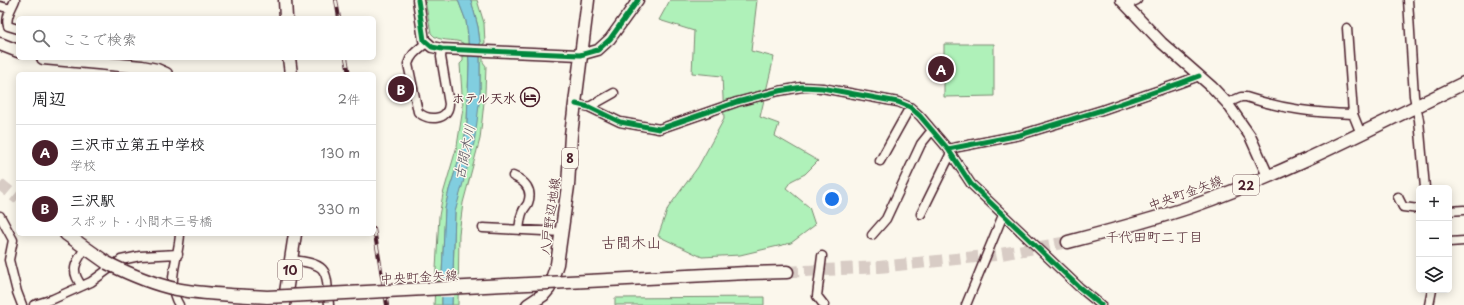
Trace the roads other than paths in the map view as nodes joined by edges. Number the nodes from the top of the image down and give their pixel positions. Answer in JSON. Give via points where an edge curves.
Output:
{"nodes":[{"id":1,"x":15,"y":0,"type":"edge"},
{"id":2,"x":285,"y":0,"type":"edge"},
{"id":3,"x":418,"y":0,"type":"edge"},
{"id":4,"x":588,"y":0,"type":"edge"},
{"id":5,"x":638,"y":0,"type":"edge"},
{"id":6,"x":1137,"y":0,"type":"edge"},
{"id":7,"x":1408,"y":0,"type":"edge"},
{"id":8,"x":1124,"y":2,"type":"edge"},
{"id":9,"x":0,"y":6,"type":"edge"},
{"id":10,"x":11,"y":10,"type":"junction"},
{"id":11,"x":286,"y":16,"type":"edge"},
{"id":12,"x":16,"y":28,"type":"edge"},
{"id":13,"x":1347,"y":28,"type":"dead end"},
{"id":14,"x":426,"y":43,"type":"junction"},
{"id":15,"x":0,"y":44,"type":"edge"},
{"id":16,"x":442,"y":49,"type":"junction"},
{"id":17,"x":16,"y":50,"type":"edge"},
{"id":18,"x":580,"y":55,"type":"junction"},
{"id":19,"x":58,"y":60,"type":"edge"},
{"id":20,"x":289,"y":60,"type":"edge"},
{"id":21,"x":130,"y":70,"type":"edge"},
{"id":22,"x":162,"y":72,"type":"edge"},
{"id":23,"x":291,"y":72,"type":"edge"},
{"id":24,"x":1199,"y":76,"type":"junction"},
{"id":25,"x":1464,"y":83,"type":"edge"},
{"id":26,"x":614,"y":94,"type":"dead end"},
{"id":27,"x":1227,"y":103,"type":"junction"},
{"id":28,"x":576,"y":104,"type":"junction"},
{"id":29,"x":589,"y":107,"type":"junction"},
{"id":30,"x":910,"y":107,"type":"junction"},
{"id":31,"x":1416,"y":108,"type":"junction"},
{"id":32,"x":1353,"y":114,"type":"junction"},
{"id":33,"x":934,"y":132,"type":"junction"},
{"id":34,"x":1361,"y":134,"type":"junction"},
{"id":35,"x":950,"y":151,"type":"junction"},
{"id":36,"x":880,"y":161,"type":"dead end"},
{"id":37,"x":513,"y":176,"type":"dead end"},
{"id":38,"x":1268,"y":176,"type":"junction"},
{"id":39,"x":1425,"y":185,"type":"edge"},
{"id":40,"x":1398,"y":197,"type":"dead end"},
{"id":41,"x":1416,"y":209,"type":"edge"},
{"id":42,"x":1452,"y":210,"type":"edge"},
{"id":43,"x":1464,"y":210,"type":"edge"},
{"id":44,"x":921,"y":214,"type":"dead end"},
{"id":45,"x":1003,"y":215,"type":"junction"},
{"id":46,"x":0,"y":216,"type":"edge"},
{"id":47,"x":483,"y":228,"type":"dead end"},
{"id":48,"x":519,"y":230,"type":"junction"},
{"id":49,"x":562,"y":232,"type":"junction"},
{"id":50,"x":872,"y":235,"type":"dead end"},
{"id":51,"x":69,"y":236,"type":"edge"},
{"id":52,"x":180,"y":236,"type":"edge"},
{"id":53,"x":295,"y":236,"type":"edge"},
{"id":54,"x":1464,"y":241,"type":"edge"},
{"id":55,"x":1068,"y":242,"type":"tunnel mouth"},
{"id":56,"x":1452,"y":242,"type":"edge"},
{"id":57,"x":86,"y":247,"type":"junction"},
{"id":58,"x":178,"y":254,"type":"junction"},
{"id":59,"x":822,"y":256,"type":"dead end"},
{"id":60,"x":291,"y":260,"type":"junction"},
{"id":61,"x":787,"y":272,"type":"tunnel mouth"},
{"id":62,"x":82,"y":286,"type":"junction"},
{"id":63,"x":1431,"y":293,"type":"edge"},
{"id":64,"x":22,"y":305,"type":"edge"},
{"id":65,"x":34,"y":305,"type":"edge"},
{"id":66,"x":179,"y":305,"type":"edge"},
{"id":67,"x":284,"y":305,"type":"edge"},
{"id":68,"x":329,"y":305,"type":"edge"},
{"id":69,"x":528,"y":305,"type":"edge"},
{"id":70,"x":824,"y":305,"type":"edge"},
{"id":71,"x":966,"y":305,"type":"edge"},
{"id":72,"x":1101,"y":305,"type":"edge"},
{"id":73,"x":1429,"y":305,"type":"edge"}],
"edges":[{"from":1,"to":10,"type":"street"},
{"from":2,"to":11,"type":"main road"},
{"from":3,"to":14,"type":"street"},
{"from":4,"to":18,"type":"main road","name":"八戸野辺地線","number":"8"},
{"from":5,"to":18,"type":"street","via":[[610,39],[598,50]]},
{"from":6,"to":8,"type":"street"},
{"from":7,"to":31,"type":"street"},
{"from":8,"to":24,"type":"street","via":[[1162,43]]},
{"from":9,"to":10,"type":"street"},
{"from":10,"to":12,"type":"street","via":[[7,18],[8,26]]},
{"from":13,"to":32,"type":"street"},
{"from":14,"to":16,"type":"street"},
{"from":14,"to":16,"type":"street","via":[[414,53],[408,64],[418,112],[429,118],[446,114],[449,110]]},
{"from":15,"to":17,"type":"main road"},
{"from":16,"to":18,"type":"street"},
{"from":18,"to":28,"type":"main road","name":"八戸野辺地線","number":"8"},
{"from":19,"to":21,"type":"main road"},
{"from":20,"to":23,"type":"main road"},
{"from":21,"to":22,"type":"main road"},
{"from":24,"to":27,"type":"street"},
{"from":24,"to":35,"type":"street","via":[[1020,135]]},
{"from":25,"to":31,"type":"main road","number":"22"},
{"from":26,"to":29,"type":"street"},
{"from":27,"to":32,"type":"street","via":[[1246,97],[1289,109]]},
{"from":27,"to":38,"type":"street","via":[[1250,136]]},
{"from":28,"to":29,"type":"street"},
{"from":28,"to":49,"type":"main road","name":"八戸野辺地線","number":"8"},
{"from":29,"to":30,"type":"street","via":[[620,122],[658,129],[737,102],[802,87],[822,88],[898,102]]},
{"from":30,"to":33,"type":"street"},
{"from":30,"to":36,"type":"street"},
{"from":31,"to":34,"type":"main road","name":"中央町金矢線","number":"22"},
{"from":31,"to":39,"type":"street"},
{"from":32,"to":34,"type":"street"},
{"from":33,"to":35,"type":"street"},
{"from":33,"to":50,"type":"street","via":[[921,144],[886,219]]},
{"from":34,"to":38,"type":"main road","name":"中央町金矢線","number":"22"},
{"from":35,"to":44,"type":"street"},
{"from":35,"to":45,"type":"street","via":[[971,184]]},
{"from":37,"to":48,"type":"street","via":[[521,179],[530,189]]},
{"from":38,"to":55,"type":"main road","name":"中央町金矢線","number":"22","via":[[1187,208],[1132,226]]},
{"from":40,"to":41,"type":"street","via":[[1403,207]]},
{"from":42,"to":43,"type":"street"},
{"from":45,"to":71,"type":"street"},
{"from":45,"to":72,"type":"street"},
{"from":46,"to":64,"type":"street","via":[[13,240],[9,260]]},
{"from":47,"to":48,"type":"street"},
{"from":48,"to":49,"type":"street"},
{"from":49,"to":69,"type":"main road","name":"八戸野辺地線","number":"8","via":[[557,264],[549,288]]},
{"from":51,"to":57,"type":"main road","name":"中央町金矢線"},
{"from":52,"to":58,"type":"street"},
{"from":53,"to":60,"type":"main road","number":"10"},
{"from":54,"to":56,"type":"street"},
{"from":57,"to":61,"type":"main road","name":"中央町金矢線","bridge":true,"via":[[107,263],[137,278],[175,289],[267,297]]},
{"from":57,"to":62,"type":"street","via":[[74,271]]},
{"from":58,"to":62,"type":"street","via":[[121,260]]},
{"from":58,"to":66,"type":"street","via":[[172,290]]},
{"from":59,"to":70,"type":"street","via":[[817,296]]},
{"from":60,"to":67,"type":"main road","number":"10"},
{"from":60,"to":68,"type":"street","via":[[311,262],[322,269],[326,277]]},
{"from":62,"to":65,"type":"street"},
{"from":63,"to":73,"type":"street"}]}
